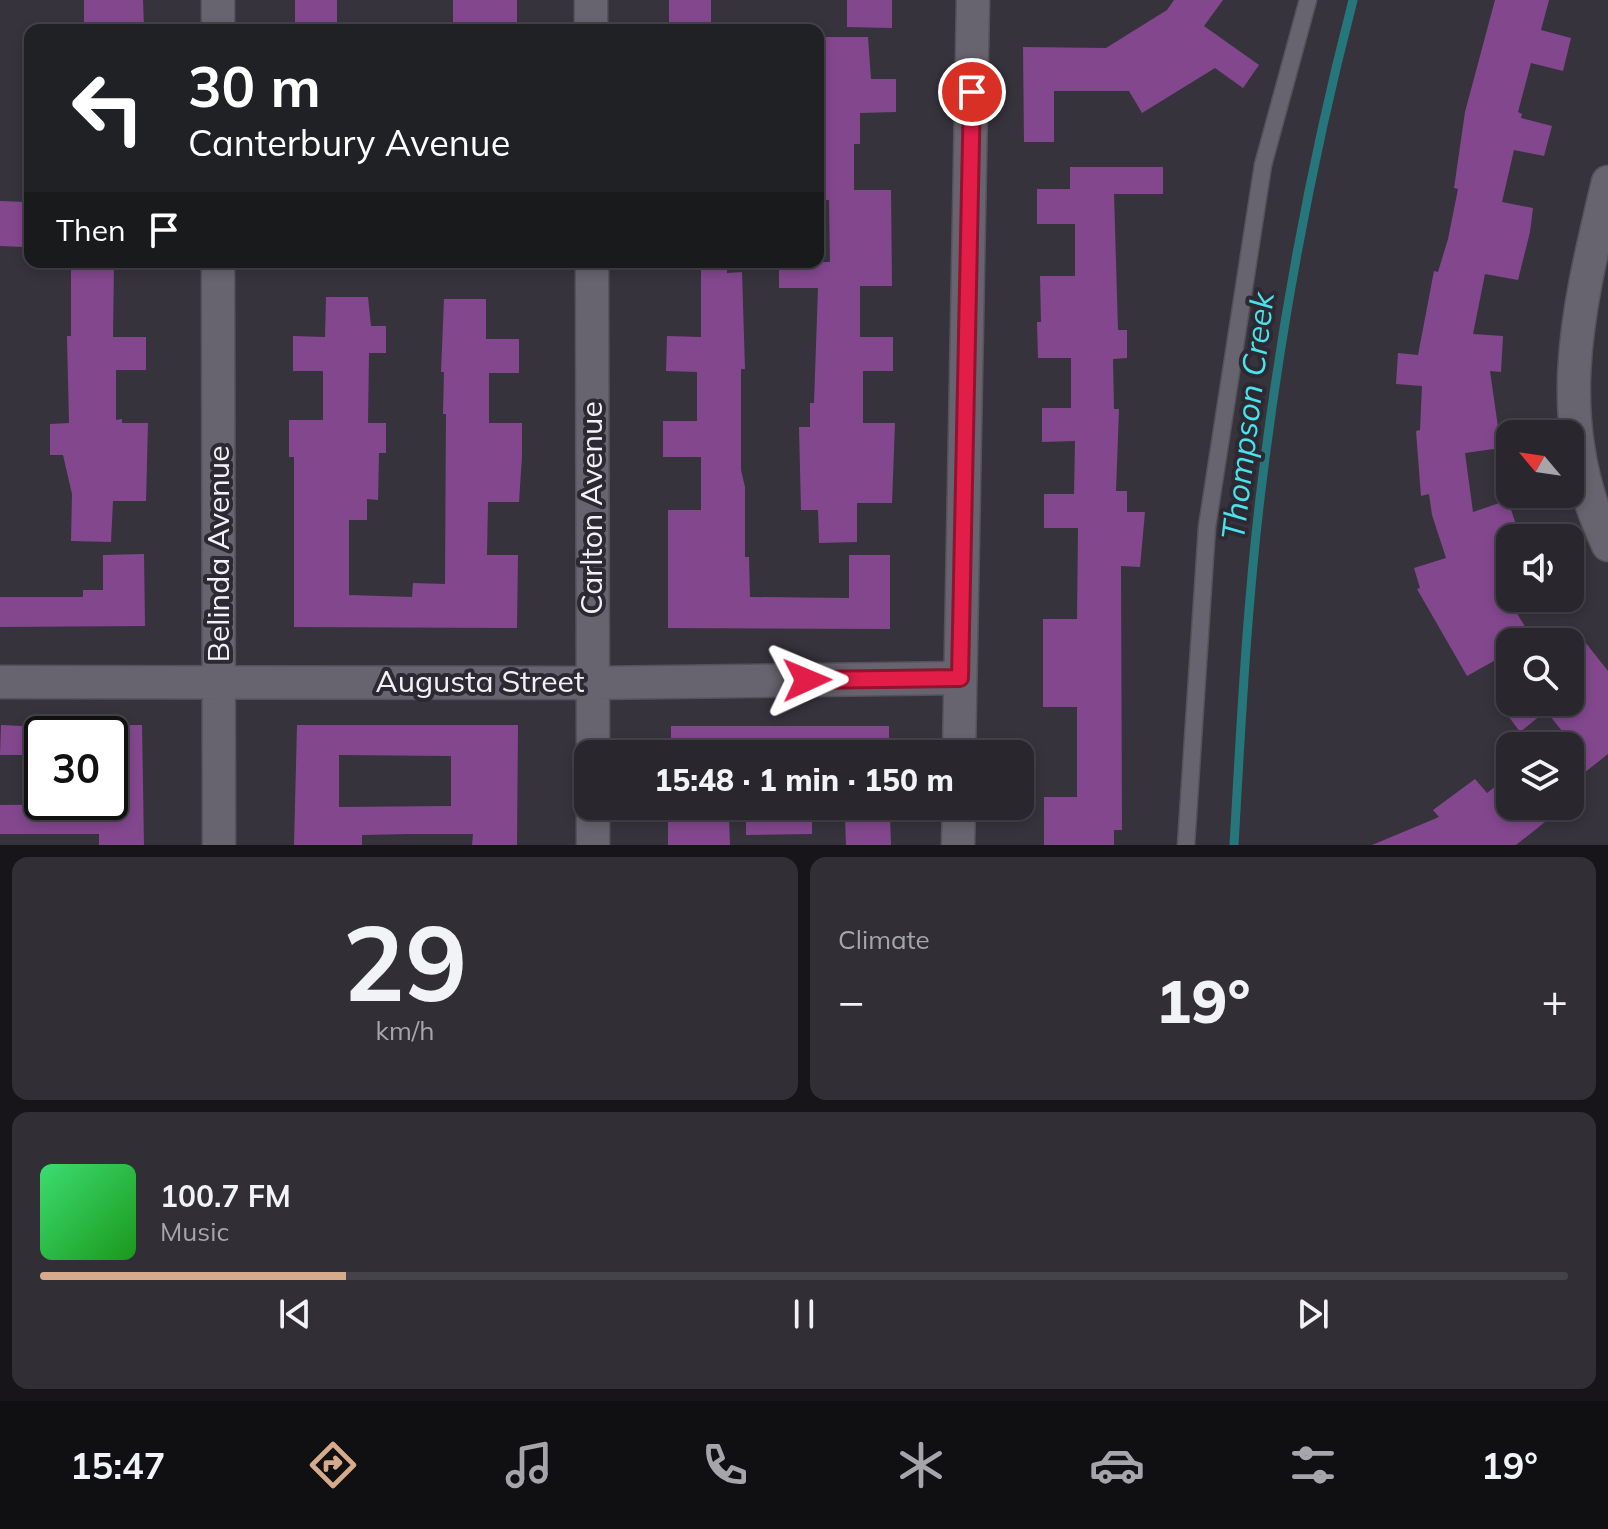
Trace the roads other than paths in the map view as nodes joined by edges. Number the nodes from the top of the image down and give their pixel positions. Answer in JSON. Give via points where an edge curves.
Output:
{"nodes":[{"id":1,"x":218,"y":0,"type":"edge"},
{"id":2,"x":591,"y":0,"type":"edge"},
{"id":3,"x":973,"y":0,"type":"edge"},
{"id":4,"x":1308,"y":0,"type":"edge"},
{"id":5,"x":218,"y":24,"type":"edge"},
{"id":6,"x":591,"y":24,"type":"edge"},
{"id":7,"x":1608,"y":182,"type":"edge"},
{"id":8,"x":218,"y":268,"type":"edge"},
{"id":9,"x":592,"y":268,"type":"edge"},
{"id":10,"x":1608,"y":545,"type":"edge"},
{"id":11,"x":960,"y":678,"type":"junction"},
{"id":12,"x":0,"y":682,"type":"edge"},
{"id":13,"x":220,"y":682,"type":"junction"},
{"id":14,"x":592,"y":683,"type":"junction"},
{"id":15,"x":593,"y":740,"type":"edge"},
{"id":16,"x":959,"y":740,"type":"edge"},
{"id":17,"x":593,"y":820,"type":"edge"},
{"id":18,"x":959,"y":820,"type":"edge"},
{"id":19,"x":219,"y":845,"type":"edge"},
{"id":20,"x":593,"y":845,"type":"edge"},
{"id":21,"x":958,"y":845,"type":"edge"},
{"id":22,"x":1186,"y":845,"type":"edge"}],
"edges":[{"from":1,"to":5,"type":"street"},
{"from":2,"to":6,"type":"street"},
{"from":3,"to":11,"type":"street"},
{"from":4,"to":22,"type":"lane","via":[[1263,165],[1207,527]]},
{"from":7,"to":10,"type":"street","via":[[1580,303],[1571,408],[1588,503]]},
{"from":8,"to":13,"type":"street","name":"Belinda Avenue"},
{"from":9,"to":14,"type":"street","name":"Carlton Avenue"},
{"from":11,"to":14,"type":"street","name":"Augusta Street"},
{"from":11,"to":16,"type":"street"},
{"from":12,"to":13,"type":"street","name":"Augusta Street"},
{"from":13,"to":14,"type":"street","name":"Augusta Street"},
{"from":13,"to":19,"type":"street","name":"Belinda Avenue"},
{"from":14,"to":15,"type":"street","name":"Carlton Avenue"},
{"from":17,"to":20,"type":"street"},
{"from":18,"to":21,"type":"street"}]}
